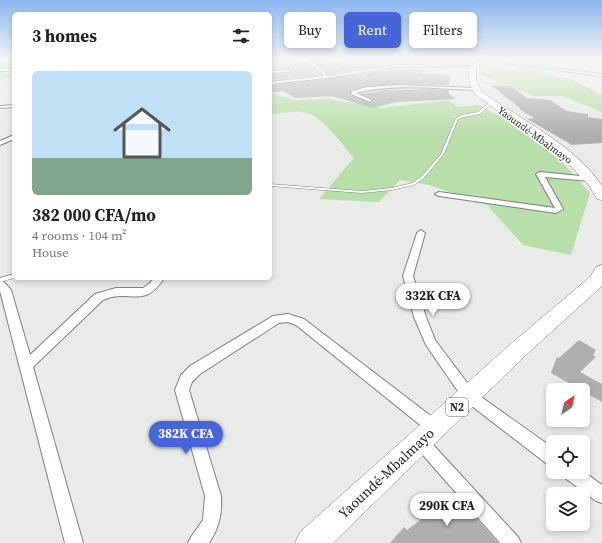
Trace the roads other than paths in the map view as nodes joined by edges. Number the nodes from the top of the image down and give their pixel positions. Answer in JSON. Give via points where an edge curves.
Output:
{"nodes":[{"id":1,"x":474,"y":85,"type":"edge"},
{"id":2,"x":476,"y":89,"type":"junction"},
{"id":3,"x":370,"y":101,"type":"dead end"},
{"id":4,"x":491,"y":103,"type":"junction"},
{"id":5,"x":12,"y":106,"type":"edge"},
{"id":6,"x":0,"y":107,"type":"edge"},
{"id":7,"x":12,"y":138,"type":"edge"},
{"id":8,"x":0,"y":144,"type":"edge"},
{"id":9,"x":590,"y":180,"type":"junction"},
{"id":10,"x":272,"y":185,"type":"edge"},
{"id":11,"x":439,"y":194,"type":"dead end"},
{"id":12,"x":602,"y":196,"type":"edge"},
{"id":13,"x":421,"y":233,"type":"dead end"},
{"id":14,"x":602,"y":271,"type":"edge"},
{"id":15,"x":12,"y":277,"type":"edge"},
{"id":16,"x":0,"y":280,"type":"edge"},
{"id":17,"x":158,"y":280,"type":"edge"},
{"id":18,"x":0,"y":285,"type":"edge"},
{"id":19,"x":27,"y":365,"type":"junction"},
{"id":20,"x":469,"y":396,"type":"junction"},
{"id":21,"x":428,"y":434,"type":"junction"},
{"id":22,"x":546,"y":453,"type":"edge"},
{"id":23,"x":580,"y":479,"type":"edge"},
{"id":24,"x":602,"y":495,"type":"edge"},
{"id":25,"x":74,"y":543,"type":"edge"},
{"id":26,"x":197,"y":543,"type":"edge"},
{"id":27,"x":311,"y":543,"type":"edge"},
{"id":28,"x":512,"y":543,"type":"edge"}],
"edges":[{"from":1,"to":2,"type":"highway"},
{"from":2,"to":3,"type":"street","via":[[388,88],[362,90],[353,94]]},
{"from":2,"to":4,"type":"highway","name":"Yaoundé-Mbalmayo"},
{"from":4,"to":9,"type":"highway","name":"Yaoundé-Mbalmayo","via":[[562,152]]},
{"from":4,"to":10,"type":"lane","via":[[479,114],[457,119],[442,154],[423,178],[412,184],[362,192]]},
{"from":5,"to":6,"type":"street"},
{"from":7,"to":8,"type":"street"},
{"from":9,"to":11,"type":"street","via":[[540,174],[559,209],[556,211]]},
{"from":9,"to":12,"type":"highway","name":"Yaoundé-Mbalmayo"},
{"from":13,"to":20,"type":"street","via":[[408,276],[420,317],[430,342]]},
{"from":14,"to":20,"type":"highway","name":"Yaoundé-Mbalmayo","number":"N2","via":[[597,281]]},
{"from":15,"to":16,"type":"lane"},
{"from":17,"to":19,"type":"street","via":[[154,288],[145,292],[112,292],[99,297]]},
{"from":18,"to":19,"type":"street","via":[[6,290]]},
{"from":19,"to":25,"type":"street"},
{"from":20,"to":21,"type":"highway","name":"Yaoundé-Mbalmayo","number":"N2"},
{"from":20,"to":22,"type":"street"},
{"from":21,"to":26,"type":"street","via":[[300,322],[288,318],[277,319],[195,370],[186,379],[182,390],[213,496],[214,513],[210,528]]},
{"from":21,"to":27,"type":"highway","name":"Yaoundé-Mbalmayo","number":"N2"},
{"from":21,"to":28,"type":"street"},
{"from":23,"to":24,"type":"street"}]}
